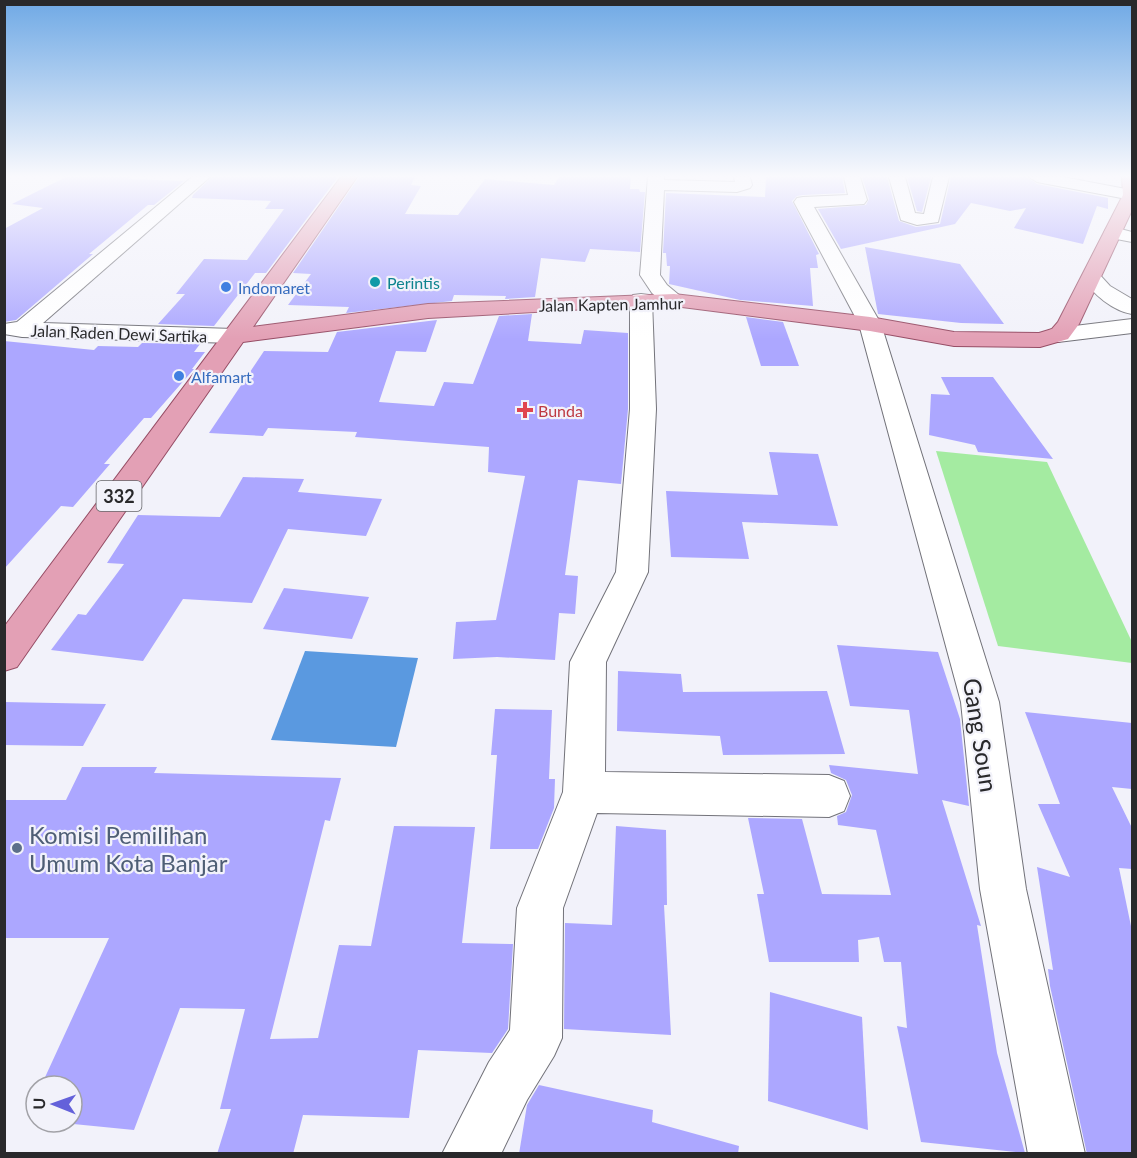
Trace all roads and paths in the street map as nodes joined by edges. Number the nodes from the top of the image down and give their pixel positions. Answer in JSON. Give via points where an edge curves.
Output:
{"nodes":[{"id":1,"x":135,"y":231,"type":"edge"},
{"id":2,"x":310,"y":231,"type":"edge"},
{"id":3,"x":652,"y":231,"type":"edge"},
{"id":4,"x":819,"y":231,"type":"edge"},
{"id":5,"x":1123,"y":235,"type":"edge"},
{"id":6,"x":1092,"y":278,"type":"junction"},
{"id":7,"x":647,"y":294,"type":"junction"},
{"id":8,"x":1132,"y":308,"type":"edge"},
{"id":9,"x":870,"y":324,"type":"junction"},
{"id":10,"x":1132,"y":327,"type":"edge"},
{"id":11,"x":13,"y":329,"type":"edge"},
{"id":12,"x":1063,"y":329,"type":"junction"},
{"id":13,"x":234,"y":336,"type":"junction"},
{"id":14,"x":4,"y":656,"type":"edge"},
{"id":15,"x":584,"y":792,"type":"junction"},
{"id":16,"x":830,"y":796,"type":"dead end"},
{"id":17,"x":470,"y":1154,"type":"edge"},
{"id":18,"x":1058,"y":1154,"type":"edge"}],
"edges":[{"from":1,"to":11,"type":"street"},
{"from":2,"to":13,"type":"main road","number":"332"},
{"from":3,"to":7,"type":"street"},
{"from":4,"to":9,"type":"street","name":"Gang Soun"},
{"from":5,"to":6,"type":"main road"},
{"from":6,"to":8,"type":"street"},
{"from":6,"to":12,"type":"main road"},
{"from":7,"to":9,"type":"main road","name":"Jalan Kapten Jamhur"},
{"from":7,"to":13,"type":"main road","name":"Jalan Kapten Jamhur","via":[[428,311]]},
{"from":7,"to":15,"type":"street","via":[[632,572],[588,662]]},
{"from":9,"to":12,"type":"main road","name":"Jalan Kapten Jamhur","via":[[954,339],[1014,341],[1040,340]]},
{"from":9,"to":18,"type":"street","name":"Gang Soun","via":[[980,702],[1003,889]]},
{"from":10,"to":12,"type":"street","name":"Jalan Kapten Jamhur"},
{"from":11,"to":13,"type":"street","name":"Jalan Raden Dewi Sartika"},
{"from":13,"to":14,"type":"main road","number":"332"},
{"from":15,"to":16,"type":"street"},
{"from":15,"to":17,"type":"street","via":[[540,908],[536,1038]]}]}
